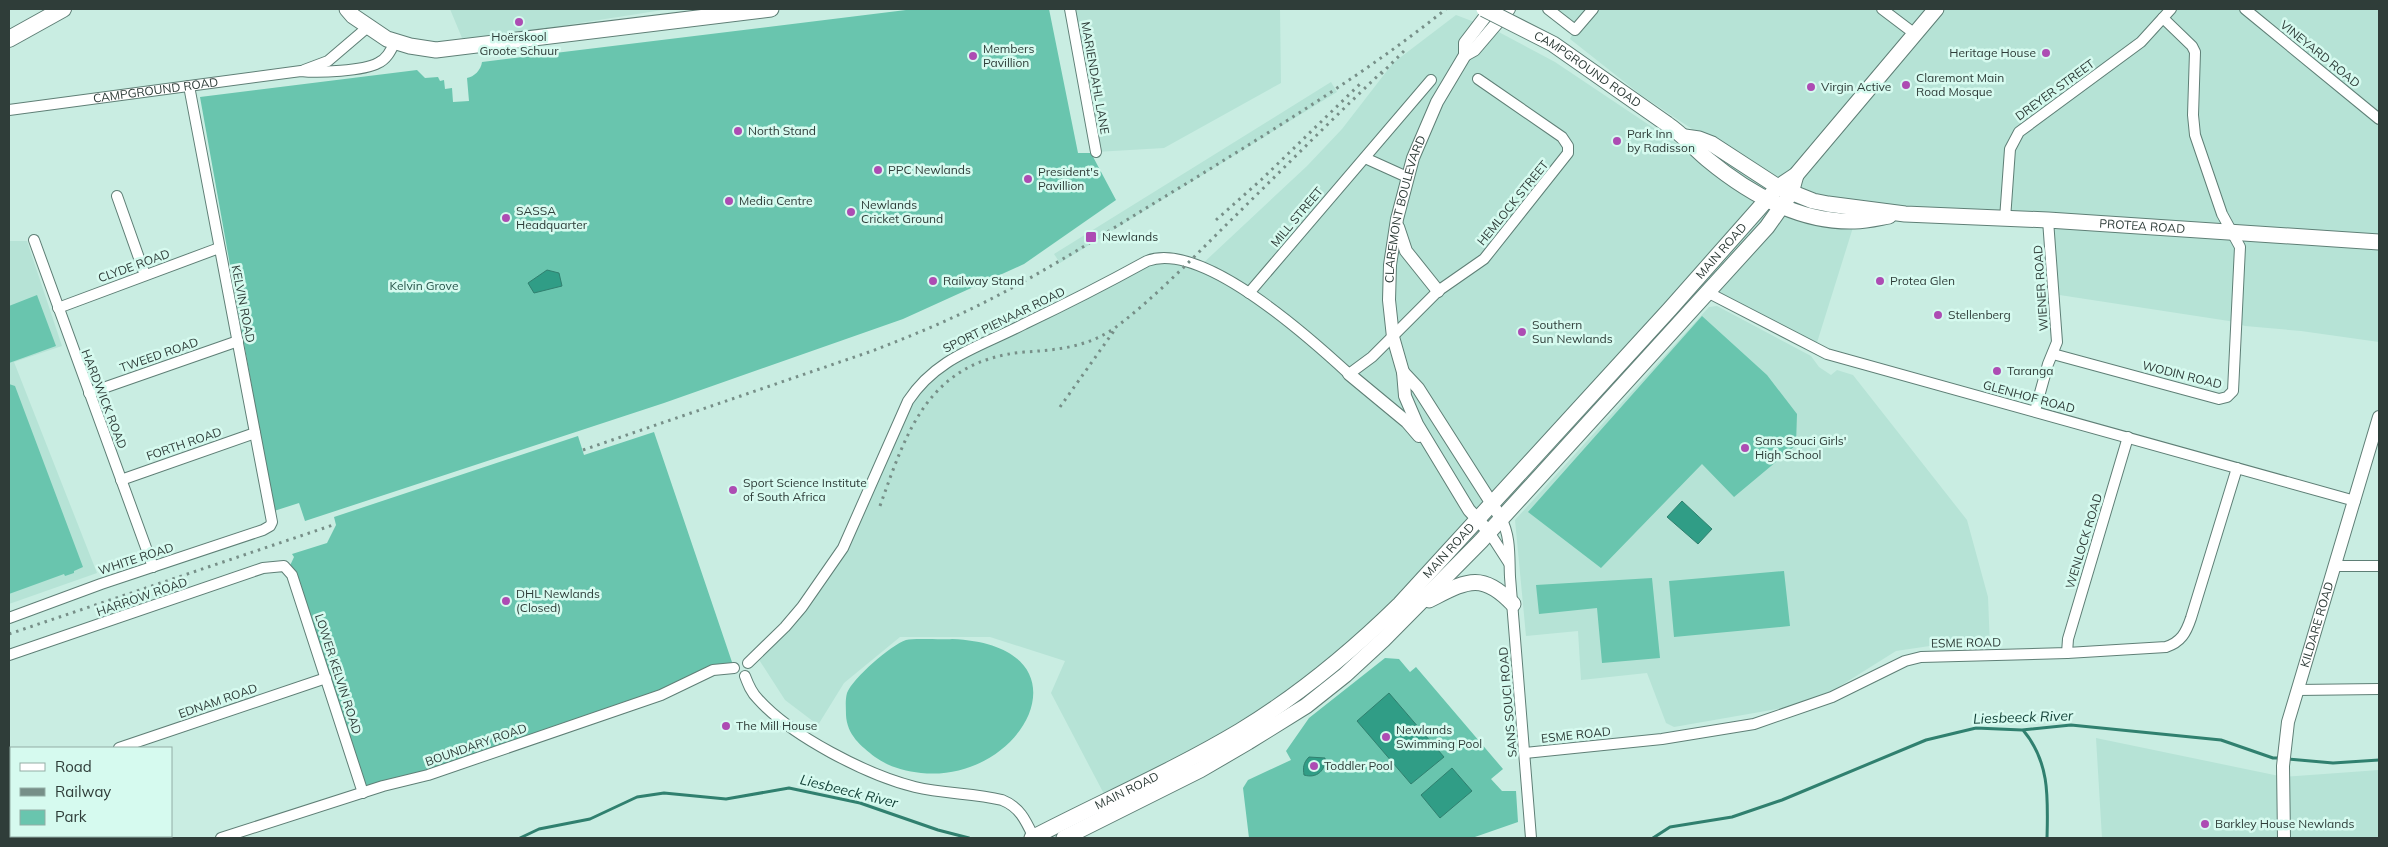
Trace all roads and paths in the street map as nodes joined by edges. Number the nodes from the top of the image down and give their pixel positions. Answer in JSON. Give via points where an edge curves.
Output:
{"nodes":[{"id":1,"x":347,"y":9,"type":"edge"},
{"id":2,"x":361,"y":9,"type":"edge"},
{"id":3,"x":771,"y":9,"type":"edge"},
{"id":4,"x":1070,"y":9,"type":"edge"},
{"id":5,"x":1484,"y":9,"type":"edge"},
{"id":6,"x":1491,"y":9,"type":"edge"},
{"id":7,"x":1509,"y":9,"type":"edge"},
{"id":8,"x":1548,"y":9,"type":"edge"},
{"id":9,"x":1593,"y":9,"type":"edge"},
{"id":10,"x":1882,"y":9,"type":"edge"},
{"id":11,"x":1936,"y":9,"type":"edge"},
{"id":12,"x":2171,"y":9,"type":"edge"},
{"id":13,"x":2245,"y":9,"type":"edge"},
{"id":14,"x":56,"y":10,"type":"edge"},
{"id":15,"x":2163,"y":18,"type":"junction"},
{"id":16,"x":368,"y":25,"type":"junction"},
{"id":17,"x":1915,"y":34,"type":"junction"},
{"id":18,"x":9,"y":39,"type":"edge"},
{"id":19,"x":395,"y":42,"type":"junction"},
{"id":20,"x":1465,"y":55,"type":"junction"},
{"id":21,"x":301,"y":71,"type":"junction"},
{"id":22,"x":1478,"y":79,"type":"dead end"},
{"id":23,"x":1431,"y":80,"type":"dead end"},
{"id":24,"x":189,"y":86,"type":"junction"},
{"id":25,"x":9,"y":110,"type":"edge"},
{"id":26,"x":2379,"y":119,"type":"edge"},
{"id":27,"x":1685,"y":137,"type":"junction"},
{"id":28,"x":1096,"y":152,"type":"dead end"},
{"id":29,"x":1365,"y":158,"type":"junction"},
{"id":30,"x":1407,"y":177,"type":"junction"},
{"id":31,"x":1785,"y":190,"type":"junction"},
{"id":32,"x":117,"y":196,"type":"dead end"},
{"id":33,"x":1767,"y":200,"type":"junction"},
{"id":34,"x":1782,"y":208,"type":"junction"},
{"id":35,"x":1905,"y":214,"type":"junction"},
{"id":36,"x":1397,"y":219,"type":"junction"},
{"id":37,"x":2005,"y":219,"type":"junction"},
{"id":38,"x":2048,"y":220,"type":"junction"},
{"id":39,"x":2232,"y":232,"type":"junction"},
{"id":40,"x":34,"y":240,"type":"dead end"},
{"id":41,"x":2379,"y":242,"type":"edge"},
{"id":42,"x":219,"y":248,"type":"junction"},
{"id":43,"x":145,"y":275,"type":"junction"},
{"id":44,"x":1438,"y":291,"type":"junction"},
{"id":45,"x":1707,"y":292,"type":"junction"},
{"id":46,"x":1250,"y":293,"type":"junction"},
{"id":47,"x":58,"y":308,"type":"junction"},
{"id":48,"x":1393,"y":337,"type":"junction"},
{"id":49,"x":238,"y":341,"type":"junction"},
{"id":50,"x":2053,"y":354,"type":"junction"},
{"id":51,"x":1403,"y":372,"type":"junction"},
{"id":52,"x":1349,"y":374,"type":"junction"},
{"id":53,"x":89,"y":393,"type":"junction"},
{"id":54,"x":2035,"y":412,"type":"junction"},
{"id":55,"x":2379,"y":417,"type":"edge"},
{"id":56,"x":255,"y":433,"type":"junction"},
{"id":57,"x":2128,"y":437,"type":"junction"},
{"id":58,"x":1433,"y":453,"type":"junction"},
{"id":59,"x":2237,"y":468,"type":"junction"},
{"id":60,"x":121,"y":480,"type":"junction"},
{"id":61,"x":2355,"y":501,"type":"junction"},
{"id":62,"x":1492,"y":504,"type":"junction"},
{"id":63,"x":1501,"y":518,"type":"junction"},
{"id":64,"x":1477,"y":520,"type":"junction"},
{"id":65,"x":270,"y":526,"type":"joint"},
{"id":66,"x":1489,"y":532,"type":"junction"},
{"id":67,"x":1509,"y":563,"type":"junction"},
{"id":68,"x":284,"y":566,"type":"joint"},
{"id":69,"x":2334,"y":566,"type":"junction"},
{"id":70,"x":2379,"y":566,"type":"edge"},
{"id":71,"x":152,"y":567,"type":"junction"},
{"id":72,"x":1513,"y":604,"type":"junction"},
{"id":73,"x":1418,"y":605,"type":"junction"},
{"id":74,"x":9,"y":618,"type":"edge"},
{"id":75,"x":2067,"y":653,"type":"junction"},
{"id":76,"x":9,"y":655,"type":"edge"},
{"id":77,"x":748,"y":663,"type":"junction"},
{"id":78,"x":734,"y":668,"type":"junction"},
{"id":79,"x":744,"y":676,"type":"junction"},
{"id":80,"x":326,"y":678,"type":"junction"},
{"id":81,"x":2297,"y":690,"type":"junction"},
{"id":82,"x":2379,"y":690,"type":"edge"},
{"id":83,"x":122,"y":747,"type":"edge"},
{"id":84,"x":1525,"y":753,"type":"junction"},
{"id":85,"x":364,"y":793,"type":"junction"},
{"id":86,"x":221,"y":838,"type":"edge"},
{"id":87,"x":1033,"y":838,"type":"edge"},
{"id":88,"x":1064,"y":838,"type":"edge"},
{"id":89,"x":1531,"y":838,"type":"edge"},
{"id":90,"x":2284,"y":838,"type":"edge"}],
"edges":[{"from":1,"to":16,"type":"main road"},
{"from":2,"to":16,"type":"main road"},
{"from":3,"to":19,"type":"main road","via":[[464,48],[430,49]]},
{"from":4,"to":28,"type":"street","name":"MARIENDAHL LANE"},
{"from":5,"to":27,"type":"main road","name":"CAMPGROUND ROAD","bridge":true,"via":[[1553,44]]},
{"from":6,"to":20,"type":"street","name":"CLAREMONT BOULEVARD","via":[[1465,42]]},
{"from":7,"to":20,"type":"street","name":"CLAREMONT BOULEVARD","via":[[1474,50]]},
{"from":8,"to":9,"type":"street","via":[[1575,30]]},
{"from":10,"to":17,"type":"street"},
{"from":11,"to":17,"type":"main road","name":"MAIN ROAD"},
{"from":12,"to":15,"type":"street","name":"DREYER STREET"},
{"from":13,"to":26,"type":"street","name":"VINEYARD ROAD"},
{"from":14,"to":18,"type":"main road"},
{"from":15,"to":37,"type":"street","name":"DREYER STREET","via":[[2142,42],[2019,132],[2010,149]]},
{"from":15,"to":39,"type":"street","via":[[2195,52],[2192,115],[2195,135],[2212,187]]},
{"from":16,"to":19,"type":"main road"},
{"from":16,"to":21,"type":"street","name":"CAMPGROUND ROAD","via":[[328,61]]},
{"from":17,"to":31,"type":"main road","name":"MAIN ROAD"},
{"from":19,"to":21,"type":"street","name":"CAMPGROUND ROAD","via":[[384,59],[369,66],[315,73]]},
{"from":20,"to":30,"type":"street","name":"CLAREMONT BOULEVARD","via":[[1433,110]]},
{"from":21,"to":24,"type":"street","name":"CAMPGROUND ROAD"},
{"from":22,"to":44,"type":"street","name":"HEMLOCK STREET","via":[[1562,137],[1568,146],[1564,160],[1496,246],[1484,259]]},
{"from":23,"to":29,"type":"street","name":"MILL STREET"},
{"from":24,"to":25,"type":"street","name":"CAMPGROUND ROAD"},
{"from":24,"to":42,"type":"street","name":"KELVIN ROAD"},
{"from":27,"to":31,"type":"main road","name":"CAMPGROUND ROAD","via":[[1712,144]]},
{"from":27,"to":33,"type":"main road","name":"CAMPGROUND ROAD","via":[[1708,160]]},
{"from":29,"to":30,"type":"street"},
{"from":29,"to":46,"type":"street","name":"MILL STREET"},
{"from":30,"to":36,"type":"street","name":"CLAREMONT BOULEVARD"},
{"from":31,"to":33,"type":"main road","name":"MAIN ROAD"},
{"from":31,"to":34,"type":"main road","name":"MAIN ROAD"},
{"from":31,"to":35,"type":"main road","name":"PROTEA ROAD","via":[[1820,202]]},
{"from":32,"to":43,"type":"street"},
{"from":33,"to":34,"type":"main road","name":"CAMPGROUND ROAD"},
{"from":33,"to":62,"type":"main road","name":"MAIN ROAD"},
{"from":34,"to":35,"type":"main road","name":"PROTEA ROAD","via":[[1855,221]]},
{"from":34,"to":45,"type":"main road","name":"MAIN ROAD"},
{"from":35,"to":37,"type":"main road","name":"PROTEA ROAD"},
{"from":36,"to":44,"type":"street","via":[[1406,251]]},
{"from":36,"to":48,"type":"street","name":"CLAREMONT BOULEVARD","via":[[1390,265]]},
{"from":37,"to":38,"type":"main road","name":"PROTEA ROAD"},
{"from":38,"to":39,"type":"main road","name":"PROTEA ROAD"},
{"from":38,"to":50,"type":"street","name":"WIENER ROAD","via":[[2057,342]]},
{"from":39,"to":41,"type":"main road","name":"PROTEA ROAD"},
{"from":39,"to":50,"type":"street","name":"WODIN ROAD","via":[[2240,247],[2234,385],[2227,397],[2219,398]]},
{"from":40,"to":47,"type":"street","name":"HARDWICK ROAD"},
{"from":42,"to":43,"type":"street","name":"CLYDE ROAD"},
{"from":42,"to":49,"type":"street","name":"KELVIN ROAD"},
{"from":43,"to":47,"type":"street","name":"CLYDE ROAD"},
{"from":44,"to":48,"type":"street","name":"HEMLOCK STREET"},
{"from":45,"to":54,"type":"street","name":"GLENHOF ROAD","via":[[1821,352]]},
{"from":45,"to":63,"type":"main road","name":"MAIN ROAD"},
{"from":46,"to":52,"type":"street","via":[[1288,319]]},
{"from":46,"to":77,"type":"street","name":"SPORT PIENAAR ROAD","via":[[1198,267],[1170,257],[1158,257],[942,365],[908,401],[843,548],[802,607]]},
{"from":47,"to":53,"type":"street","name":"HARDWICK ROAD"},
{"from":48,"to":51,"type":"street","name":"CLAREMONT BOULEVARD"},
{"from":48,"to":52,"type":"street","name":"HEMLOCK STREET"},
{"from":49,"to":53,"type":"street","name":"TWEED ROAD"},
{"from":49,"to":56,"type":"street","name":"KELVIN ROAD"},
{"from":50,"to":54,"type":"street","name":"WIENER ROAD"},
{"from":51,"to":58,"type":"street","name":"CLAREMONT BOULEVARD","via":[[1405,396]]},
{"from":51,"to":62,"type":"street","name":"CLAREMONT BOULEVARD","via":[[1418,388]]},
{"from":52,"to":58,"type":"street","via":[[1406,422]]},
{"from":53,"to":60,"type":"street","name":"HARDWICK ROAD"},
{"from":54,"to":57,"type":"street","name":"GLENHOF ROAD"},
{"from":55,"to":61,"type":"street","name":"KILDARE ROAD"},
{"from":56,"to":60,"type":"street","name":"FORTH ROAD"},
{"from":56,"to":65,"type":"street","name":"KELVIN ROAD","via":[[272,516]]},
{"from":57,"to":59,"type":"street","name":"GLENHOF ROAD"},
{"from":57,"to":75,"type":"street","name":"WENLOCK ROAD","via":[[2068,638]]},
{"from":58,"to":64,"type":"street","name":"CLAREMONT BOULEVARD"},
{"from":59,"to":61,"type":"street","name":"GLENHOF ROAD"},
{"from":59,"to":75,"type":"street","name":"ESME ROAD","via":[[2183,637],[2166,647]]},
{"from":60,"to":71,"type":"street","name":"HARDWICK ROAD"},
{"from":61,"to":69,"type":"street","name":"KILDARE ROAD"},
{"from":62,"to":63,"type":"street","name":"CLAREMONT BOULEVARD"},
{"from":62,"to":64,"type":"main road","name":"MAIN ROAD"},
{"from":63,"to":66,"type":"main road","name":"MAIN ROAD"},
{"from":63,"to":67,"type":"street","name":"SANS SOUCI ROAD","via":[[1507,531]]},
{"from":64,"to":66,"type":"street","name":"CLAREMONT BOULEVARD"},
{"from":64,"to":87,"type":"main road","name":"MAIN ROAD","via":[[1373,631],[1294,695],[1192,758]]},
{"from":65,"to":71,"type":"street","name":"WHITE ROAD"},
{"from":66,"to":67,"type":"street","name":"SANS SOUCI ROAD"},
{"from":66,"to":73,"type":"main road","name":"MAIN ROAD"},
{"from":67,"to":72,"type":"street","name":"SANS SOUCI ROAD"},
{"from":68,"to":76,"type":"street","name":"HARROW ROAD","via":[[263,568]]},
{"from":68,"to":80,"type":"street","name":"LOWER KELVIN ROAD","via":[[292,575]]},
{"from":69,"to":70,"type":"street"},
{"from":69,"to":81,"type":"street","name":"KILDARE ROAD"},
{"from":71,"to":74,"type":"street","name":"WHITE ROAD"},
{"from":72,"to":73,"type":"main road","via":[[1495,587],[1477,583],[1456,586]]},
{"from":72,"to":84,"type":"street","name":"SANS SOUCI ROAD"},
{"from":73,"to":88,"type":"main road","name":"MAIN ROAD","via":[[1345,675],[1284,720],[1200,770]]},
{"from":75,"to":84,"type":"street","name":"ESME ROAD","via":[[1921,657],[1905,661],[1832,697],[1754,724]]},
{"from":77,"to":78,"type":"street","via":[[738,661]]},
{"from":77,"to":79,"type":"street","via":[[750,671]]},
{"from":78,"to":79,"type":"street","via":[[738,675]]},
{"from":78,"to":85,"type":"street","name":"BOUNDARY ROAD","via":[[713,670],[661,695],[428,775]]},
{"from":79,"to":87,"type":"street","via":[[751,690],[766,706],[796,730],[838,755],[880,776],[917,788],[992,797],[1010,803],[1021,813]]},
{"from":80,"to":83,"type":"street","name":"EDNAM ROAD"},
{"from":80,"to":85,"type":"street","name":"LOWER KELVIN ROAD"},
{"from":81,"to":82,"type":"street"},
{"from":81,"to":90,"type":"street","name":"KILDARE ROAD","via":[[2284,746]]},
{"from":84,"to":89,"type":"street","name":"SANS SOUCI ROAD"},
{"from":85,"to":86,"type":"street","name":"BOUNDARY ROAD"}]}
